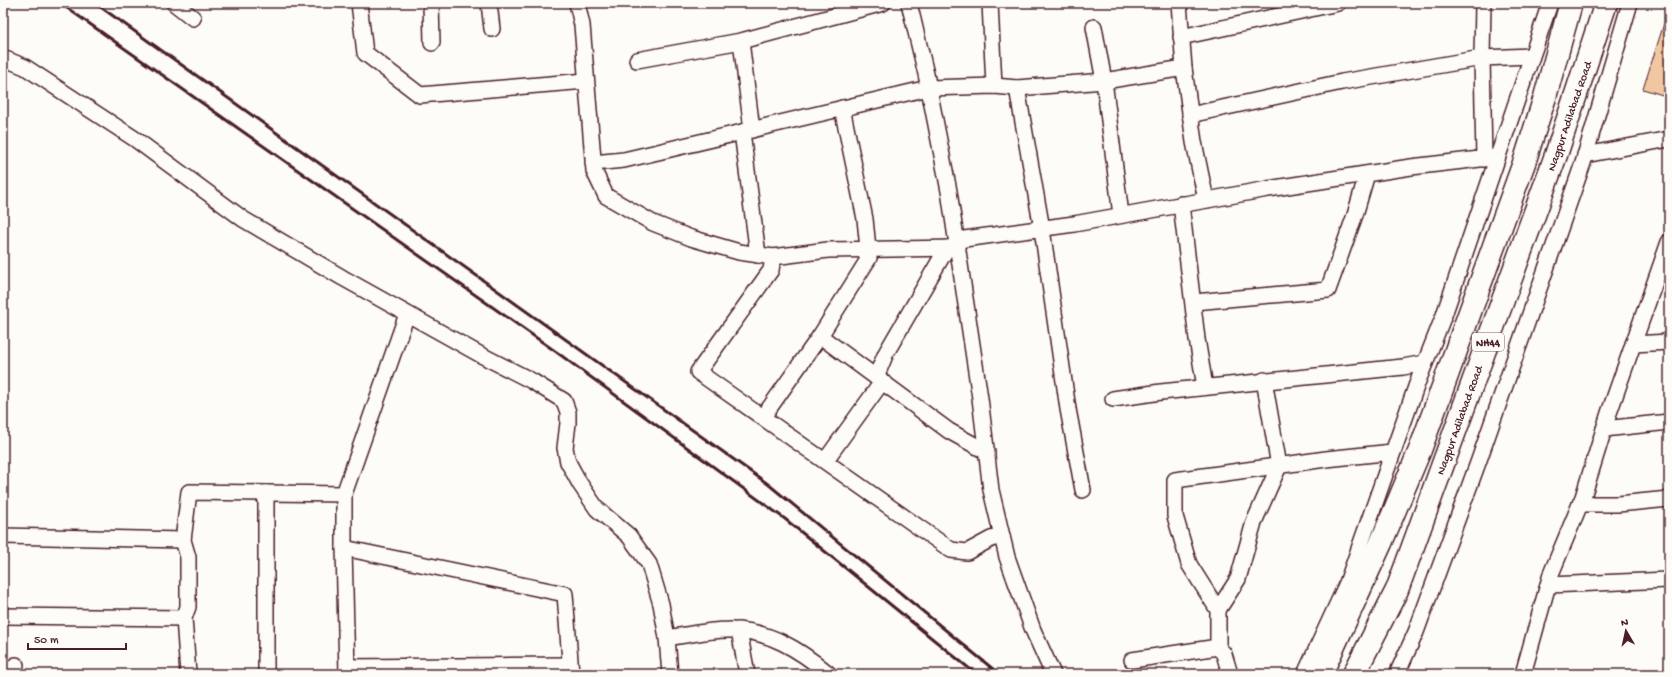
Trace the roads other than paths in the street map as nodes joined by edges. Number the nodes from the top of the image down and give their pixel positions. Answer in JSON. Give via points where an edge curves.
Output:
{"nodes":[{"id":1,"x":174,"y":3,"type":"edge"},
{"id":2,"x":359,"y":3,"type":"edge"},
{"id":3,"x":431,"y":3,"type":"edge"},
{"id":4,"x":489,"y":3,"type":"edge"},
{"id":5,"x":577,"y":3,"type":"edge"},
{"id":6,"x":883,"y":3,"type":"edge"},
{"id":7,"x":909,"y":3,"type":"edge"},
{"id":8,"x":990,"y":3,"type":"edge"},
{"id":9,"x":1179,"y":3,"type":"edge"},
{"id":10,"x":1338,"y":3,"type":"edge"},
{"id":11,"x":1483,"y":3,"type":"edge"},
{"id":12,"x":1550,"y":3,"type":"edge"},
{"id":13,"x":1571,"y":3,"type":"edge"},
{"id":14,"x":1606,"y":3,"type":"edge"},
{"id":15,"x":1630,"y":3,"type":"edge"},
{"id":16,"x":193,"y":18,"type":"dead end"},
{"id":17,"x":1094,"y":27,"type":"dead end"},
{"id":18,"x":492,"y":29,"type":"dead end"},
{"id":19,"x":1181,"y":37,"type":"junction"},
{"id":20,"x":741,"y":41,"type":"junction"},
{"id":21,"x":432,"y":43,"type":"dead end"},
{"id":22,"x":1531,"y":56,"type":"junction"},
{"id":23,"x":3,"y":58,"type":"edge"},
{"id":24,"x":1482,"y":58,"type":"junction"},
{"id":25,"x":637,"y":60,"type":"dead end"},
{"id":26,"x":1184,"y":68,"type":"junction"},
{"id":27,"x":586,"y":81,"type":"junction"},
{"id":28,"x":1104,"y":81,"type":"junction"},
{"id":29,"x":994,"y":86,"type":"junction"},
{"id":30,"x":928,"y":88,"type":"junction"},
{"id":31,"x":1017,"y":88,"type":"junction"},
{"id":32,"x":842,"y":108,"type":"junction"},
{"id":33,"x":1190,"y":115,"type":"junction"},
{"id":34,"x":747,"y":131,"type":"junction"},
{"id":35,"x":1669,"y":139,"type":"edge"},
{"id":36,"x":1585,"y":155,"type":"junction"},
{"id":37,"x":1491,"y":158,"type":"junction"},
{"id":38,"x":593,"y":163,"type":"junction"},
{"id":39,"x":1367,"y":174,"type":"junction"},
{"id":40,"x":1206,"y":200,"type":"junction"},
{"id":41,"x":1181,"y":204,"type":"junction"},
{"id":42,"x":1121,"y":216,"type":"junction"},
{"id":43,"x":1042,"y":229,"type":"junction"},
{"id":44,"x":1669,"y":242,"type":"edge"},
{"id":45,"x":954,"y":245,"type":"junction"},
{"id":46,"x":868,"y":249,"type":"junction"},
{"id":47,"x":758,"y":255,"type":"junction"},
{"id":48,"x":773,"y":258,"type":"junction"},
{"id":49,"x":1194,"y":302,"type":"junction"},
{"id":50,"x":407,"y":314,"type":"junction"},
{"id":51,"x":820,"y":336,"type":"junction"},
{"id":52,"x":1669,"y":342,"type":"edge"},
{"id":53,"x":1633,"y":344,"type":"junction"},
{"id":54,"x":1425,"y":363,"type":"junction"},
{"id":55,"x":879,"y":380,"type":"junction"},
{"id":56,"x":1264,"y":380,"type":"junction"},
{"id":57,"x":1205,"y":387,"type":"junction"},
{"id":58,"x":1113,"y":399,"type":"dead end"},
{"id":59,"x":763,"y":417,"type":"junction"},
{"id":60,"x":1669,"y":422,"type":"edge"},
{"id":61,"x":1604,"y":429,"type":"junction"},
{"id":62,"x":987,"y":452,"type":"junction"},
{"id":63,"x":1393,"y":452,"type":"junction"},
{"id":64,"x":825,"y":461,"type":"junction"},
{"id":65,"x":1279,"y":466,"type":"junction"},
{"id":66,"x":1083,"y":490,"type":"dead end"},
{"id":67,"x":266,"y":493,"type":"junction"},
{"id":68,"x":344,"y":494,"type":"junction"},
{"id":69,"x":1669,"y":499,"type":"edge"},
{"id":70,"x":1580,"y":504,"type":"junction"},
{"id":71,"x":3,"y":536,"type":"edge"},
{"id":72,"x":1002,"y":536,"type":"junction"},
{"id":73,"x":183,"y":540,"type":"junction"},
{"id":74,"x":344,"y":548,"type":"junction"},
{"id":75,"x":1669,"y":580,"type":"edge"},
{"id":76,"x":1548,"y":585,"type":"junction"},
{"id":77,"x":1218,"y":610,"type":"junction"},
{"id":78,"x":3,"y":616,"type":"edge"},
{"id":79,"x":184,"y":618,"type":"junction"},
{"id":80,"x":739,"y":630,"type":"junction"},
{"id":81,"x":668,"y":638,"type":"junction"},
{"id":82,"x":1218,"y":647,"type":"junction"},
{"id":83,"x":1132,"y":660,"type":"dead end"},
{"id":84,"x":570,"y":669,"type":"edge"},
{"id":85,"x":347,"y":670,"type":"edge"},
{"id":86,"x":188,"y":674,"type":"edge"},
{"id":87,"x":266,"y":674,"type":"edge"},
{"id":88,"x":670,"y":674,"type":"edge"},
{"id":89,"x":747,"y":674,"type":"edge"},
{"id":90,"x":829,"y":674,"type":"edge"},
{"id":91,"x":1052,"y":674,"type":"edge"},
{"id":92,"x":1230,"y":674,"type":"edge"},
{"id":93,"x":1304,"y":674,"type":"edge"},
{"id":94,"x":1322,"y":674,"type":"edge"},
{"id":95,"x":1354,"y":674,"type":"edge"},
{"id":96,"x":1397,"y":674,"type":"edge"},
{"id":97,"x":1523,"y":674,"type":"edge"}],
"edges":[{"from":1,"to":16,"type":"street"},
{"from":2,"to":27,"type":"street","via":[[365,53],[420,95]]},
{"from":3,"to":21,"type":"street"},
{"from":4,"to":18,"type":"street"},
{"from":5,"to":27,"type":"street","via":[[582,25]]},
{"from":6,"to":20,"type":"street"},
{"from":7,"to":30,"type":"street"},
{"from":8,"to":29,"type":"street"},
{"from":9,"to":19,"type":"street"},
{"from":10,"to":19,"type":"street"},
{"from":11,"to":24,"type":"street"},
{"from":12,"to":22,"type":"street"},
{"from":13,"to":94,"type":"highway","number":"NH44","via":[[1525,160],[1420,450]]},
{"from":14,"to":95,"type":"highway","name":"Nagpur Adilabad Road","number":"NH44","via":[[1556,155],[1396,590]]},
{"from":15,"to":36,"type":"street"},
{"from":17,"to":28,"type":"street"},
{"from":19,"to":26,"type":"street"},
{"from":20,"to":25,"type":"street"},
{"from":20,"to":34,"type":"street"},
{"from":22,"to":24,"type":"street"},
{"from":22,"to":37,"type":"street"},
{"from":23,"to":50,"type":"street","via":[[25,67],[135,139],[243,219]]},
{"from":24,"to":33,"type":"street","via":[[1342,82]]},
{"from":24,"to":37,"type":"street"},
{"from":26,"to":28,"type":"street"},
{"from":26,"to":33,"type":"street"},
{"from":27,"to":38,"type":"street"},
{"from":28,"to":31,"type":"street"},
{"from":28,"to":42,"type":"street"},
{"from":29,"to":30,"type":"street"},
{"from":29,"to":31,"type":"street"},
{"from":30,"to":32,"type":"street"},
{"from":30,"to":45,"type":"street","via":[[949,191]]},
{"from":31,"to":43,"type":"street"},
{"from":32,"to":34,"type":"street"},
{"from":32,"to":46,"type":"street","via":[[865,219]]},
{"from":33,"to":40,"type":"street"},
{"from":34,"to":38,"type":"street","via":[[624,160]]},
{"from":34,"to":47,"type":"street"},
{"from":35,"to":36,"type":"street"},
{"from":36,"to":96,"type":"street","via":[[1474,475],[1416,632]]},
{"from":37,"to":39,"type":"street"},
{"from":37,"to":54,"type":"street","via":[[1444,315]]},
{"from":38,"to":47,"type":"street","via":[[594,171],[606,196],[653,223],[690,238]]},
{"from":39,"to":40,"type":"street"},
{"from":39,"to":49,"type":"street","via":[[1328,290]]},
{"from":40,"to":41,"type":"street"},
{"from":41,"to":42,"type":"street"},
{"from":41,"to":49,"type":"street"},
{"from":42,"to":43,"type":"street"},
{"from":43,"to":45,"type":"street"},
{"from":43,"to":66,"type":"street","via":[[1068,409]]},
{"from":44,"to":53,"type":"street"},
{"from":45,"to":46,"type":"street"},
{"from":45,"to":55,"type":"street","via":[[897,334]]},
{"from":45,"to":62,"type":"street"},
{"from":46,"to":48,"type":"street","via":[[828,250]]},
{"from":46,"to":51,"type":"street","via":[[869,258]]},
{"from":47,"to":48,"type":"street"},
{"from":48,"to":59,"type":"street","via":[[771,270],[698,372]]},
{"from":49,"to":57,"type":"street"},
{"from":50,"to":68,"type":"street"},
{"from":50,"to":81,"type":"street","via":[[564,401],[568,412],[565,448],[568,462],[597,508],[629,536],[650,564]]},
{"from":51,"to":55,"type":"street"},
{"from":51,"to":59,"type":"street"},
{"from":52,"to":53,"type":"street"},
{"from":53,"to":61,"type":"street"},
{"from":54,"to":56,"type":"street","via":[[1380,370]]},
{"from":54,"to":63,"type":"street"},
{"from":55,"to":62,"type":"street","via":[[949,431]]},
{"from":55,"to":64,"type":"street"},
{"from":56,"to":57,"type":"street"},
{"from":56,"to":65,"type":"street"},
{"from":57,"to":58,"type":"street"},
{"from":59,"to":64,"type":"street"},
{"from":60,"to":61,"type":"street"},
{"from":61,"to":70,"type":"street"},
{"from":62,"to":72,"type":"street"},
{"from":63,"to":65,"type":"street"},
{"from":63,"to":93,"type":"street","via":[[1347,583]]},
{"from":64,"to":72,"type":"street","via":[[951,550],[967,552]]},
{"from":65,"to":77,"type":"street","via":[[1254,522],[1238,579]]},
{"from":65,"to":77,"type":"street","via":[[1175,480],[1175,516],[1189,564]]},
{"from":67,"to":68,"type":"street"},
{"from":67,"to":73,"type":"street","via":[[189,492]]},
{"from":67,"to":87,"type":"street"},
{"from":68,"to":74,"type":"street"},
{"from":69,"to":70,"type":"street","via":[[1618,504]]},
{"from":70,"to":76,"type":"street"},
{"from":71,"to":73,"type":"street"},
{"from":72,"to":91,"type":"street","via":[[1033,630]]},
{"from":73,"to":79,"type":"street","via":[[188,557],[188,607]]},
{"from":74,"to":84,"type":"street","via":[[565,594]]},
{"from":74,"to":85,"type":"street"},
{"from":75,"to":76,"type":"street"},
{"from":76,"to":97,"type":"street"},
{"from":77,"to":82,"type":"street"},
{"from":78,"to":79,"type":"street"},
{"from":79,"to":86,"type":"street"},
{"from":80,"to":81,"type":"street"},
{"from":80,"to":89,"type":"street"},
{"from":80,"to":90,"type":"street","via":[[753,631],[778,639]]},
{"from":81,"to":88,"type":"street"},
{"from":82,"to":83,"type":"street"},
{"from":82,"to":92,"type":"street","via":[[1224,654]]},
{"from":84,"to":85,"type":"street"}]}
